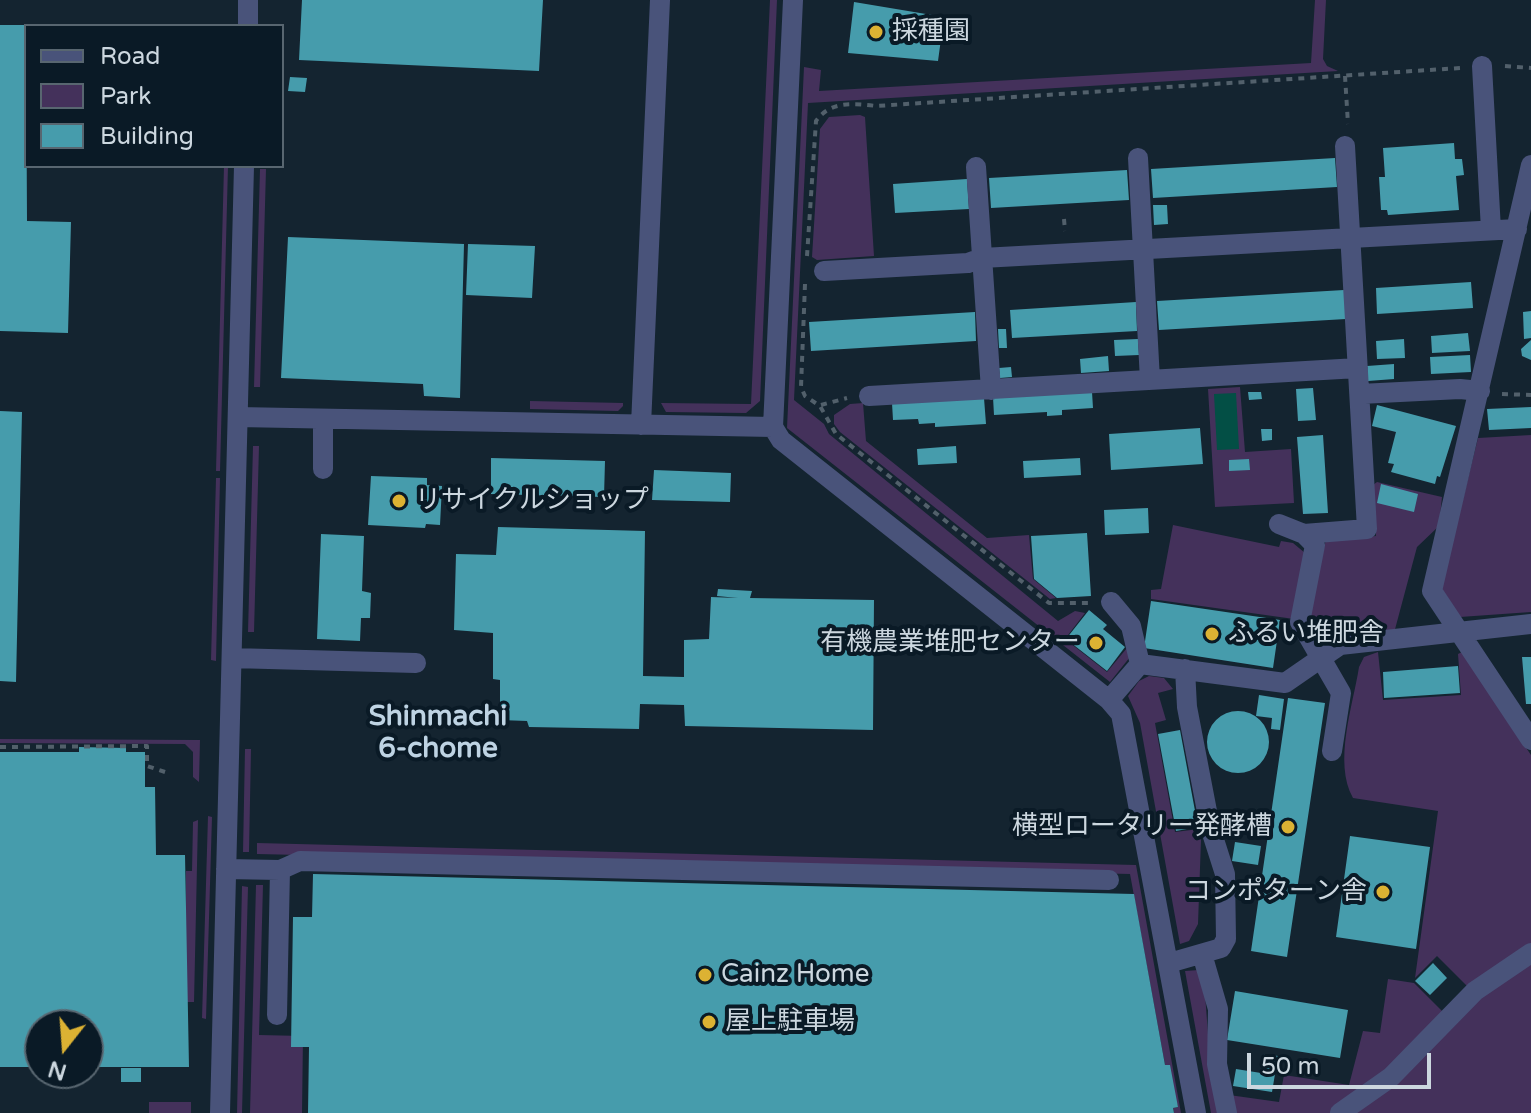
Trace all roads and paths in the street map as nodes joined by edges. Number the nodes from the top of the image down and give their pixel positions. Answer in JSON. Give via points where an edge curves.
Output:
{"nodes":[{"id":1,"x":248,"y":0,"type":"edge"},
{"id":2,"x":660,"y":0,"type":"edge"},
{"id":3,"x":793,"y":0,"type":"edge"},
{"id":4,"x":248,"y":24,"type":"edge"},
{"id":5,"x":1482,"y":66,"type":"dead end"},
{"id":6,"x":1345,"y":76,"type":"dead end"},
{"id":7,"x":1345,"y":146,"type":"joint"},
{"id":8,"x":1138,"y":158,"type":"dead end"},
{"id":9,"x":1531,"y":165,"type":"edge"},
{"id":10,"x":976,"y":167,"type":"dead end"},
{"id":11,"x":244,"y":168,"type":"edge"},
{"id":12,"x":1517,"y":229,"type":"junction"},
{"id":13,"x":1491,"y":230,"type":"junction"},
{"id":14,"x":1350,"y":236,"type":"junction"},
{"id":15,"x":1142,"y":249,"type":"junction"},
{"id":16,"x":982,"y":258,"type":"junction"},
{"id":17,"x":824,"y":271,"type":"dead end"},
{"id":18,"x":1358,"y":368,"type":"junction"},
{"id":19,"x":1150,"y":380,"type":"junction"},
{"id":20,"x":991,"y":390,"type":"junction"},
{"id":21,"x":1480,"y":391,"type":"junction"},
{"id":22,"x":1360,"y":394,"type":"junction"},
{"id":23,"x":1531,"y":395,"type":"edge"},
{"id":24,"x":859,"y":396,"type":"joint"},
{"id":25,"x":820,"y":406,"type":"dead end"},
{"id":26,"x":238,"y":417,"type":"junction"},
{"id":27,"x":323,"y":419,"type":"junction"},
{"id":28,"x":641,"y":425,"type":"junction"},
{"id":29,"x":773,"y":427,"type":"junction"},
{"id":30,"x":323,"y":469,"type":"dead end"},
{"id":31,"x":1279,"y":524,"type":"dead end"},
{"id":32,"x":1304,"y":534,"type":"junction"},
{"id":33,"x":1111,"y":602,"type":"dead end"},
{"id":34,"x":1531,"y":624,"type":"edge"},
{"id":35,"x":1457,"y":632,"type":"junction"},
{"id":36,"x":232,"y":658,"type":"junction"},
{"id":37,"x":1321,"y":659,"type":"junction"},
{"id":38,"x":416,"y":663,"type":"dead end"},
{"id":39,"x":1140,"y":664,"type":"junction"},
{"id":40,"x":1185,"y":669,"type":"junction"},
{"id":41,"x":1109,"y":700,"type":"junction"},
{"id":42,"x":1531,"y":740,"type":"edge"},
{"id":43,"x":0,"y":747,"type":"edge"},
{"id":44,"x":1332,"y":751,"type":"dead end"},
{"id":45,"x":168,"y":773,"type":"dead end"},
{"id":46,"x":226,"y":869,"type":"junction"},
{"id":47,"x":280,"y":870,"type":"junction"},
{"id":48,"x":1109,"y":880,"type":"dead end"},
{"id":49,"x":1531,"y":953,"type":"edge"},
{"id":50,"x":1202,"y":954,"type":"junction"},
{"id":51,"x":1169,"y":963,"type":"junction"},
{"id":52,"x":277,"y":1015,"type":"dead end"},
{"id":53,"x":220,"y":1113,"type":"edge"},
{"id":54,"x":1196,"y":1113,"type":"edge"},
{"id":55,"x":1227,"y":1113,"type":"edge"},
{"id":56,"x":1340,"y":1113,"type":"edge"}],
"edges":[{"from":1,"to":4,"type":"street"},
{"from":2,"to":28,"type":"street"},
{"from":3,"to":29,"type":"street"},
{"from":5,"to":13,"type":"street"},
{"from":6,"to":7,"type":"path"},
{"from":7,"to":14,"type":"street"},
{"from":8,"to":15,"type":"street"},
{"from":9,"to":12,"type":"street"},
{"from":10,"to":16,"type":"street"},
{"from":11,"to":26,"type":"street"},
{"from":12,"to":13,"type":"street"},
{"from":12,"to":21,"type":"street"},
{"from":13,"to":14,"type":"street"},
{"from":14,"to":15,"type":"street"},
{"from":14,"to":18,"type":"street"},
{"from":15,"to":16,"type":"street"},
{"from":15,"to":19,"type":"street"},
{"from":16,"to":17,"type":"street"},
{"from":16,"to":20,"type":"street"},
{"from":18,"to":19,"type":"street"},
{"from":18,"to":22,"type":"street"},
{"from":19,"to":20,"type":"street"},
{"from":20,"to":24,"type":"street"},
{"from":21,"to":22,"type":"street"},
{"from":21,"to":23,"type":"path"},
{"from":21,"to":35,"type":"street","via":[[1432,591]]},
{"from":22,"to":32,"type":"street","via":[[1367,529]]},
{"from":24,"to":25,"type":"path"},
{"from":26,"to":27,"type":"street"},
{"from":26,"to":36,"type":"street"},
{"from":27,"to":28,"type":"street"},
{"from":27,"to":30,"type":"street"},
{"from":28,"to":29,"type":"street"},
{"from":29,"to":41,"type":"street","via":[[781,440]]},
{"from":31,"to":32,"type":"street"},
{"from":32,"to":37,"type":"street","via":[[1315,545],[1300,622]]},
{"from":33,"to":39,"type":"street","via":[[1131,626]]},
{"from":34,"to":35,"type":"street"},
{"from":35,"to":37,"type":"street","via":[[1340,645]]},
{"from":35,"to":42,"type":"street"},
{"from":36,"to":38,"type":"street"},
{"from":36,"to":46,"type":"street"},
{"from":37,"to":40,"type":"street","via":[[1285,683]]},
{"from":37,"to":44,"type":"street","via":[[1341,693]]},
{"from":39,"to":40,"type":"street"},
{"from":39,"to":41,"type":"street"},
{"from":40,"to":50,"type":"street","via":[[1204,797],[1225,874],[1226,939],[1221,948]]},
{"from":41,"to":51,"type":"street","via":[[1127,728]]},
{"from":43,"to":45,"type":"path","via":[[147,746],[147,766]]},
{"from":46,"to":47,"type":"street"},
{"from":46,"to":53,"type":"street"},
{"from":47,"to":48,"type":"street","via":[[300,861]]},
{"from":47,"to":52,"type":"street"},
{"from":49,"to":56,"type":"street","via":[[1475,991],[1391,1077]]},
{"from":50,"to":51,"type":"street"},
{"from":50,"to":55,"type":"street","via":[[1218,1009],[1217,1064]]},
{"from":51,"to":54,"type":"street"}]}
